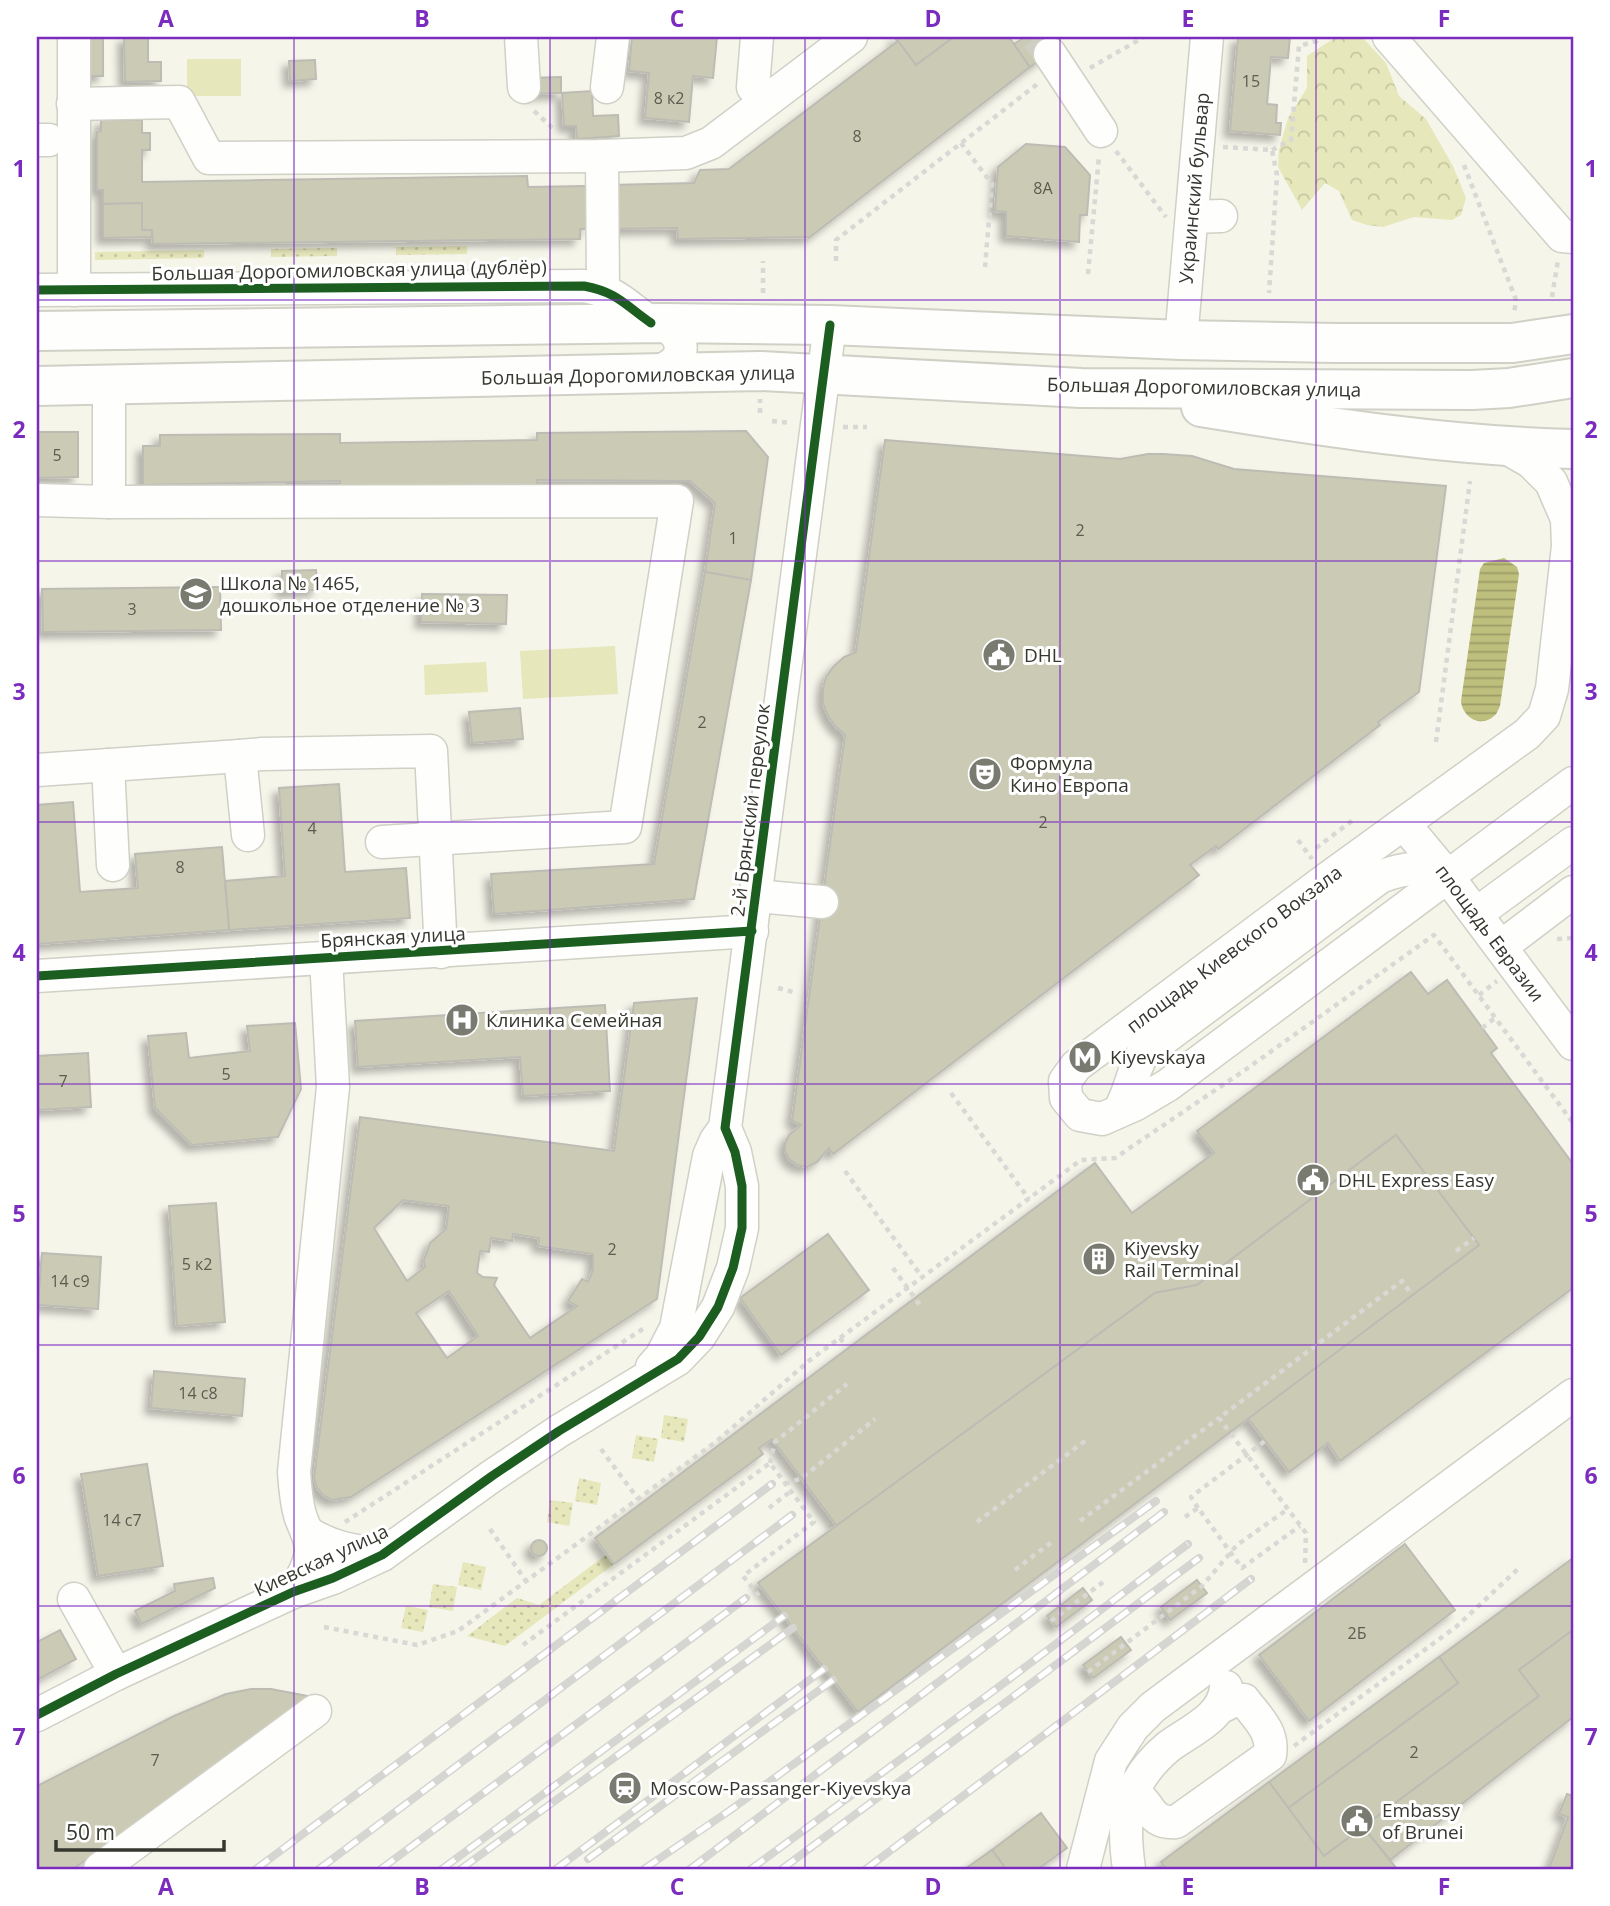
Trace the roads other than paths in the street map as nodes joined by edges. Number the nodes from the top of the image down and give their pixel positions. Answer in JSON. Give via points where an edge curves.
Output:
{"nodes":[{"id":1,"x":74,"y":37,"type":"edge"},
{"id":2,"x":521,"y":37,"type":"edge"},
{"id":3,"x":612,"y":37,"type":"edge"},
{"id":4,"x":757,"y":37,"type":"edge"},
{"id":5,"x":851,"y":37,"type":"edge"},
{"id":6,"x":1207,"y":37,"type":"edge"},
{"id":7,"x":1389,"y":37,"type":"edge"},
{"id":8,"x":1059,"y":67,"type":"tunnel mouth"},
{"id":9,"x":524,"y":87,"type":"road end"},
{"id":10,"x":607,"y":87,"type":"dead end"},
{"id":11,"x":753,"y":87,"type":"dead end"},
{"id":12,"x":73,"y":104,"type":"junction"},
{"id":13,"x":1101,"y":131,"type":"road end"},
{"id":14,"x":587,"y":156,"type":"junction"},
{"id":15,"x":1568,"y":236,"type":"edge"},
{"id":16,"x":37,"y":290,"type":"edge"},
{"id":17,"x":74,"y":290,"type":"junction"},
{"id":18,"x":603,"y":290,"type":"junction"},
{"id":19,"x":657,"y":323,"type":"junction"},
{"id":20,"x":830,"y":325,"type":"junction"},
{"id":21,"x":37,"y":331,"type":"edge"},
{"id":22,"x":1573,"y":334,"type":"edge"},
{"id":23,"x":1181,"y":340,"type":"junction"},
{"id":24,"x":656,"y":372,"type":"junction"},
{"id":25,"x":825,"y":373,"type":"junction"},
{"id":26,"x":1573,"y":378,"type":"edge"},
{"id":27,"x":37,"y":386,"type":"edge"},
{"id":28,"x":109,"y":386,"type":"junction"},
{"id":29,"x":1081,"y":388,"type":"junction"},
{"id":30,"x":1505,"y":447,"type":"junction"},
{"id":31,"x":1573,"y":449,"type":"edge"},
{"id":32,"x":37,"y":500,"type":"edge"},
{"id":33,"x":109,"y":502,"type":"junction"},
{"id":34,"x":240,"y":756,"type":"junction"},
{"id":35,"x":108,"y":765,"type":"junction"},
{"id":36,"x":37,"y":769,"type":"edge"},
{"id":37,"x":1573,"y":783,"type":"edge"},
{"id":38,"x":1404,"y":824,"type":"junction"},
{"id":39,"x":248,"y":835,"type":"dead end"},
{"id":40,"x":436,"y":839,"type":"junction"},
{"id":41,"x":382,"y":842,"type":"dead end"},
{"id":42,"x":1573,"y":843,"type":"edge"},
{"id":43,"x":113,"y":865,"type":"dead end"},
{"id":44,"x":1448,"y":877,"type":"junction"},
{"id":45,"x":1573,"y":892,"type":"edge"},
{"id":46,"x":757,"y":896,"type":"junction"},
{"id":47,"x":822,"y":902,"type":"dead end"},
{"id":48,"x":1476,"y":914,"type":"junction"},
{"id":49,"x":752,"y":931,"type":"junction"},
{"id":50,"x":1502,"y":946,"type":"junction"},
{"id":51,"x":441,"y":952,"type":"junction"},
{"id":52,"x":326,"y":958,"type":"junction"},
{"id":53,"x":37,"y":976,"type":"edge"},
{"id":54,"x":1573,"y":1044,"type":"edge"},
{"id":55,"x":725,"y":1128,"type":"junction"},
{"id":56,"x":699,"y":1211,"type":"junction"},
{"id":57,"x":742,"y":1228,"type":"junction"},
{"id":58,"x":638,"y":1384,"type":"junction"},
{"id":59,"x":1573,"y":1395,"type":"edge"},
{"id":60,"x":307,"y":1532,"type":"junction"},
{"id":61,"x":382,"y":1555,"type":"junction"},
{"id":62,"x":293,"y":1592,"type":"junction"},
{"id":63,"x":74,"y":1599,"type":"dead end"},
{"id":64,"x":1221,"y":1657,"type":"junction"},
{"id":65,"x":116,"y":1674,"type":"junction"},
{"id":66,"x":1219,"y":1708,"type":"junction"},
{"id":67,"x":315,"y":1711,"type":"dead end"},
{"id":68,"x":37,"y":1715,"type":"edge"},
{"id":69,"x":1133,"y":1793,"type":"junction"},
{"id":70,"x":100,"y":1869,"type":"edge"},
{"id":71,"x":1083,"y":1869,"type":"edge"},
{"id":72,"x":1129,"y":1869,"type":"edge"}],
"edges":[{"from":1,"to":12,"type":"street"},
{"from":2,"to":9,"type":"street"},
{"from":3,"to":10,"type":"street"},
{"from":4,"to":11,"type":"street"},
{"from":5,"to":14,"type":"street","via":[[711,143],[686,153]]},
{"from":6,"to":23,"type":"street","name":"Украинский бульвар"},
{"from":7,"to":15,"type":"street"},
{"from":8,"to":13,"type":"street"},
{"from":12,"to":14,"type":"street","via":[[179,102],[209,159]]},
{"from":12,"to":17,"type":"street"},
{"from":14,"to":18,"type":"street"},
{"from":16,"to":17,"type":"street","name":"Большая Дорогомиловская улица (дублёр)"},
{"from":17,"to":18,"type":"street","name":"Большая Дорогомиловская улица (дублёр)","via":[[546,285]]},
{"from":18,"to":19,"type":"street","name":"Большая Дорогомиловская улица (дублёр)"},
{"from":19,"to":20,"type":"main road"},
{"from":19,"to":21,"type":"main road"},
{"from":19,"to":24,"type":"street","via":[[674,330],[681,347],[674,364]]},
{"from":20,"to":23,"type":"main road"},
{"from":20,"to":25,"type":"street","name":"2-й Брянский переулок"},
{"from":22,"to":23,"type":"main road","via":[[1512,344]]},
{"from":24,"to":25,"type":"main road","name":"Большая Дорогомиловская улица"},
{"from":24,"to":28,"type":"main road","name":"Большая Дорогомиловская улица"},
{"from":25,"to":29,"type":"main road","name":"Большая Дорогомиловская улица"},
{"from":25,"to":46,"type":"street","name":"2-й Брянский переулок"},
{"from":26,"to":29,"type":"main road","name":"Большая Дорогомиловская улица","via":[[1472,390]]},
{"from":27,"to":28,"type":"main road","name":"Большая Дорогомиловская улица"},
{"from":28,"to":33,"type":"street"},
{"from":29,"to":30,"type":"main road","via":[[1319,426]]},
{"from":30,"to":31,"type":"main road"},
{"from":30,"to":38,"type":"street","name":"площадь Киевского Вокзала","via":[[1531,462],[1551,482],[1567,519],[1552,689],[1544,716],[1527,734]]},
{"from":32,"to":33,"type":"street"},
{"from":33,"to":40,"type":"street","via":[[677,501],[625,827]]},
{"from":34,"to":35,"type":"street"},
{"from":34,"to":39,"type":"street"},
{"from":34,"to":40,"type":"street","via":[[430,751]]},
{"from":35,"to":36,"type":"street"},
{"from":35,"to":43,"type":"street"},
{"from":37,"to":44,"type":"street"},
{"from":38,"to":44,"type":"street","name":"площадь Евразии"},
{"from":38,"to":44,"type":"street","name":"площадь Киевского Вокзала","via":[[1076,1066],[1065,1081],[1066,1098],[1080,1115],[1102,1119],[1119,1111],[1142,1055],[1380,877],[1422,868]]},
{"from":40,"to":41,"type":"street"},
{"from":40,"to":51,"type":"street"},
{"from":42,"to":48,"type":"street"},
{"from":44,"to":48,"type":"street","name":"площадь Евразии"},
{"from":45,"to":50,"type":"street"},
{"from":46,"to":47,"type":"street"},
{"from":46,"to":49,"type":"street","name":"2-й Брянский переулок"},
{"from":48,"to":50,"type":"street","name":"площадь Евразии"},
{"from":49,"to":51,"type":"street","name":"Брянская улица"},
{"from":49,"to":55,"type":"street","name":"2-й Брянский переулок"},
{"from":50,"to":54,"type":"street","name":"площадь Евразии"},
{"from":51,"to":52,"type":"street","name":"Брянская улица"},
{"from":52,"to":53,"type":"street","name":"Брянская улица"},
{"from":52,"to":60,"type":"street","via":[[333,1087],[294,1472]]},
{"from":55,"to":56,"type":"street","name":"2-й Брянский переулок","via":[[709,1156]]},
{"from":55,"to":57,"type":"street","name":"2-й Брянский переулок","via":[[742,1186]]},
{"from":56,"to":57,"type":"street","via":[[700,1222],[713,1237],[724,1239]]},
{"from":56,"to":58,"type":"street","name":"2-й Брянский переулок","via":[[676,1328],[661,1357]]},
{"from":57,"to":58,"type":"street","name":"2-й Брянский переулок","via":[[718,1307],[699,1337],[678,1359]]},
{"from":58,"to":61,"type":"street","name":"Киевская улица","via":[[559,1431]]},
{"from":59,"to":64,"type":"street"},
{"from":60,"to":61,"type":"street","via":[[344,1550]]},
{"from":60,"to":62,"type":"street","via":[[311,1552]]},
{"from":61,"to":62,"type":"street","name":"Киевская улица"},
{"from":62,"to":65,"type":"street","name":"Киевская улица"},
{"from":63,"to":65,"type":"street"},
{"from":64,"to":66,"type":"street","via":[[1227,1680]]},
{"from":64,"to":71,"type":"street","via":[[1153,1707],[1118,1750],[1111,1761]]},
{"from":65,"to":68,"type":"street","name":"Киевская улица"},
{"from":66,"to":69,"type":"street","via":[[1158,1756]]},
{"from":66,"to":69,"type":"street","via":[[1244,1700],[1270,1735],[1270,1755],[1176,1822],[1156,1819]]},
{"from":67,"to":70,"type":"street"},
{"from":69,"to":72,"type":"street","via":[[1126,1822]]}]}
